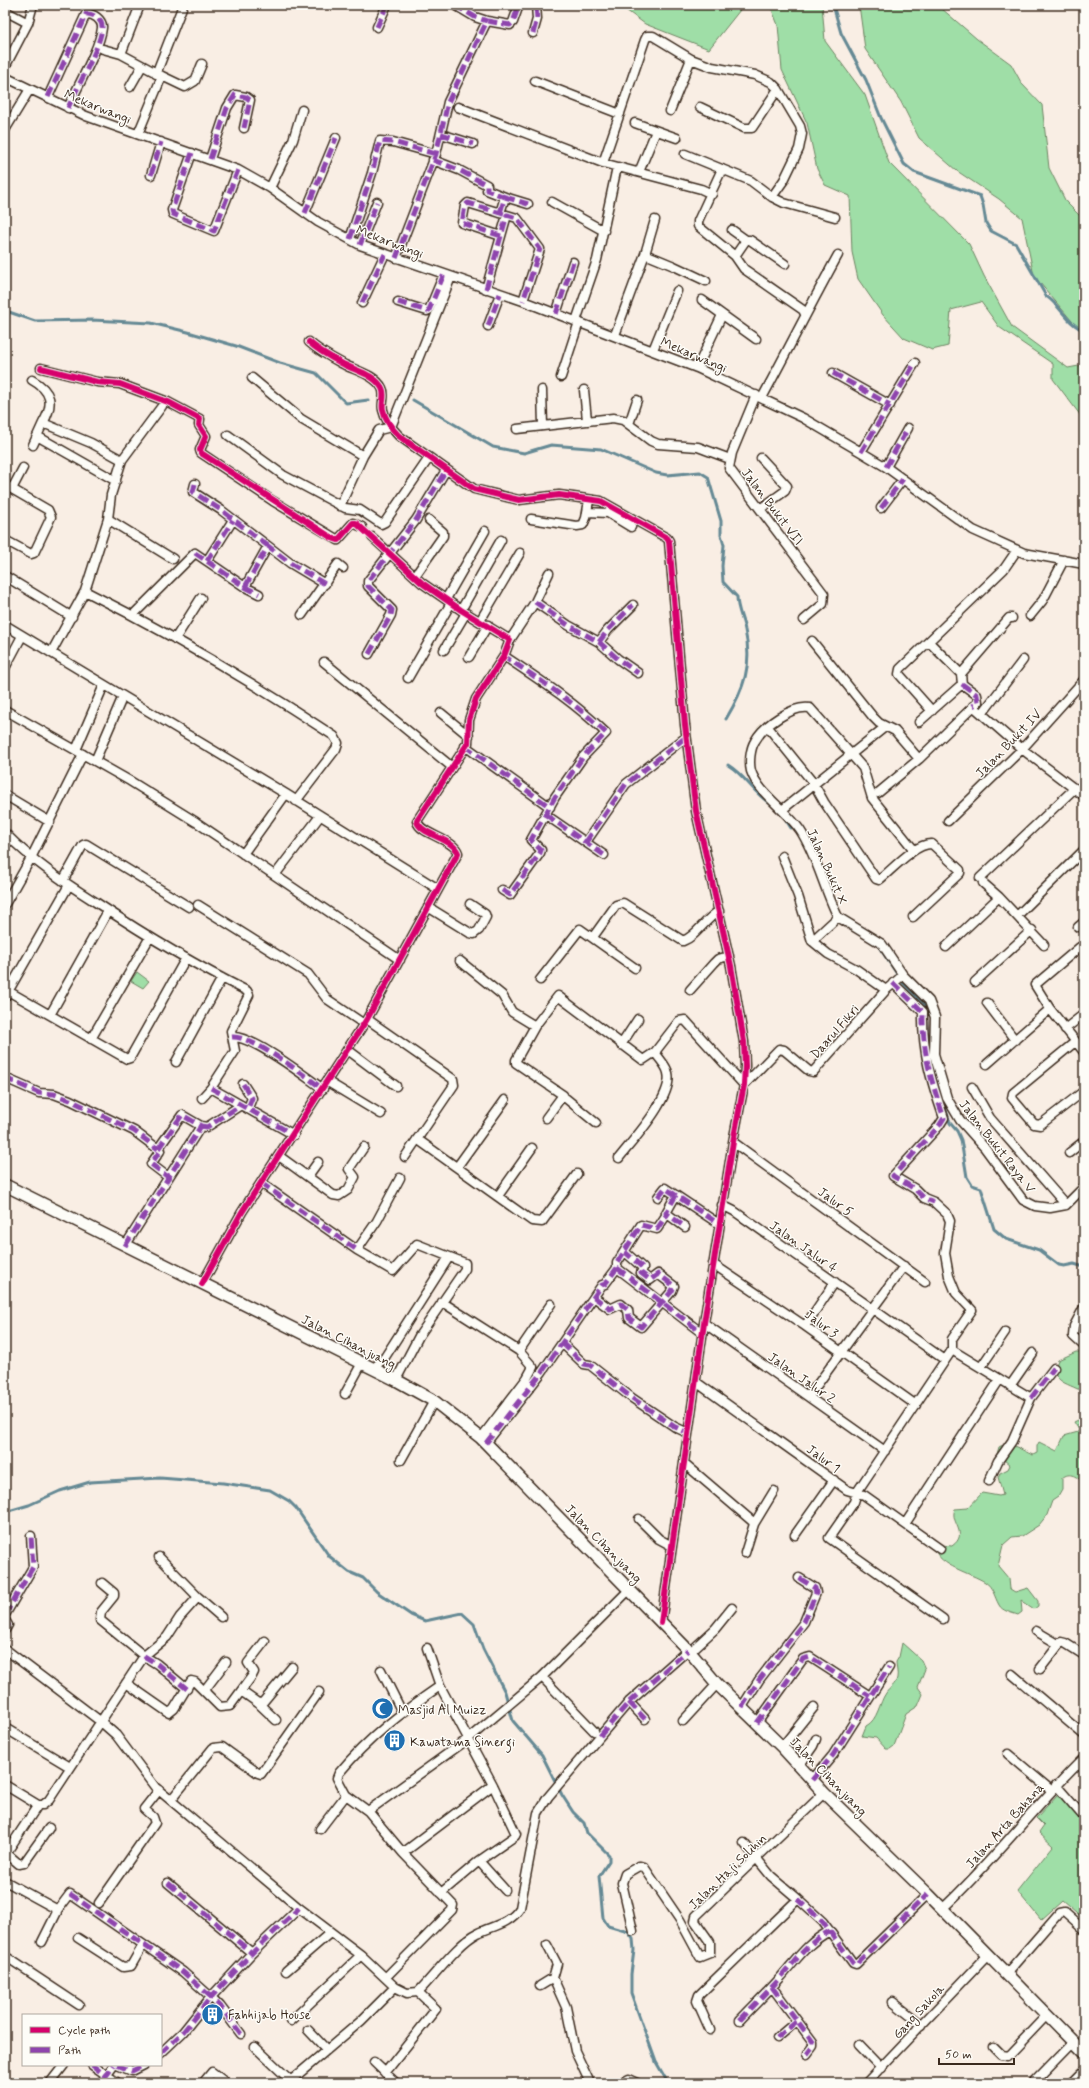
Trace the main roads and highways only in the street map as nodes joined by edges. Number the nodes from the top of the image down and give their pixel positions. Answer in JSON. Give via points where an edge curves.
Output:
{"nodes":[{"id":1,"x":5,"y":1186,"type":"edge"},
{"id":2,"x":1084,"y":2053,"type":"edge"}],
"edges":[{"from":1,"to":2,"type":"main road","name":"Jalan Cihanjuang","via":[[396,1380],[434,1401],[483,1440],[689,1651],[717,1684]]}]}
